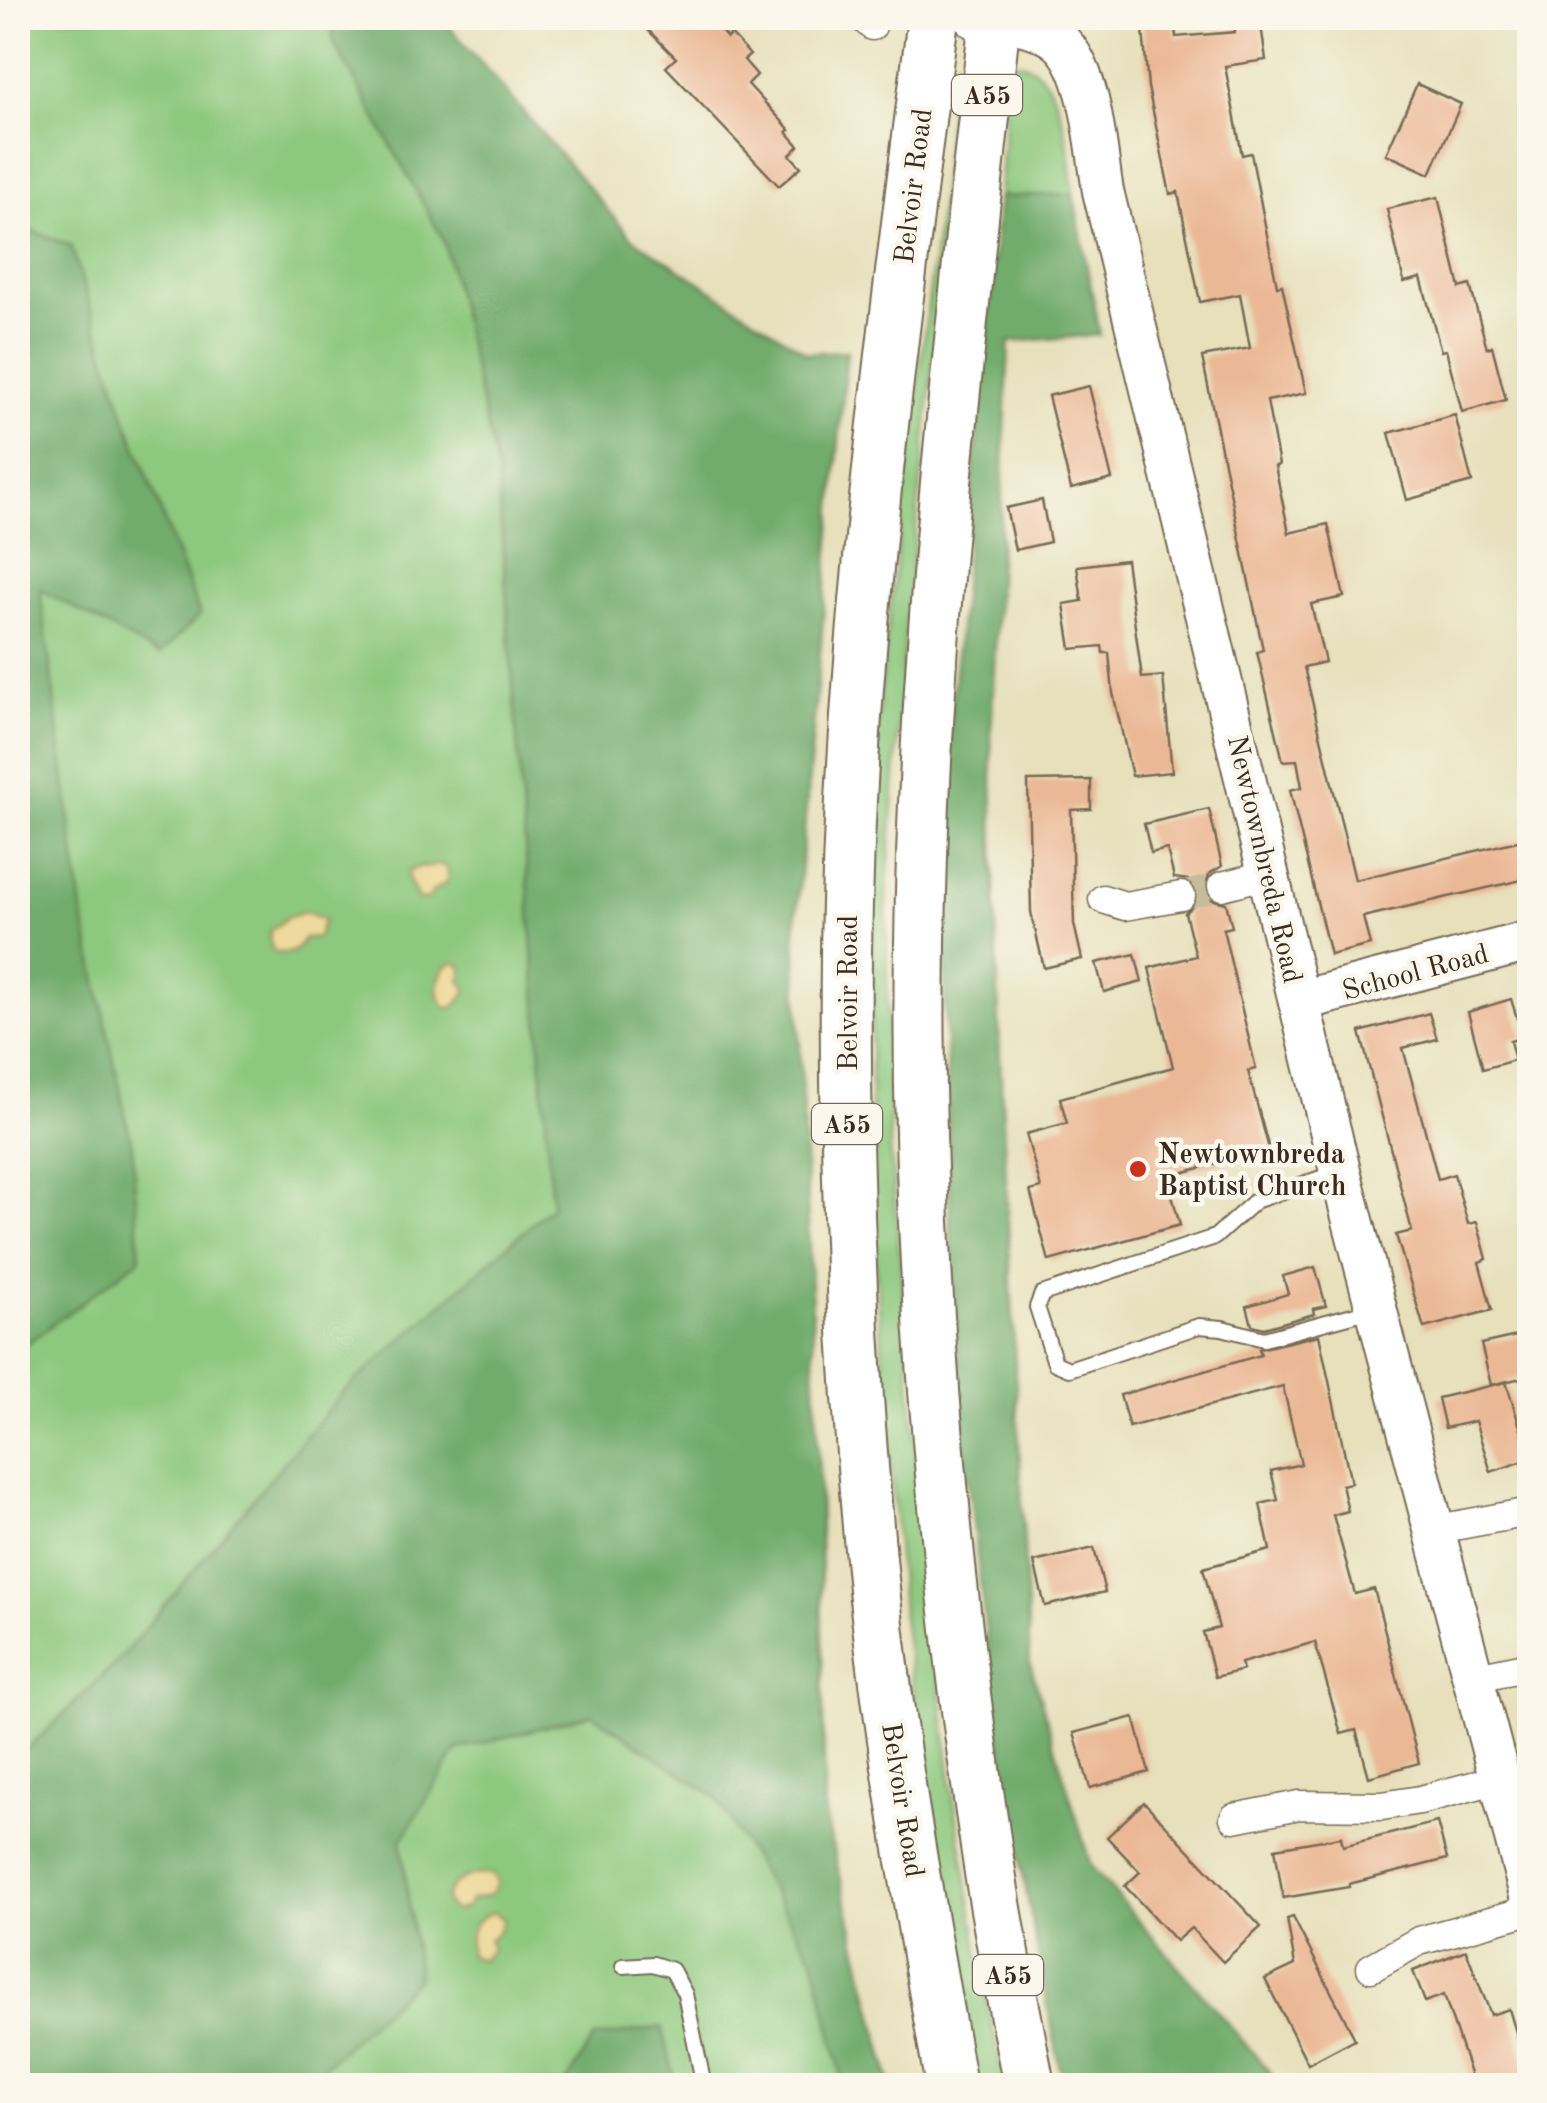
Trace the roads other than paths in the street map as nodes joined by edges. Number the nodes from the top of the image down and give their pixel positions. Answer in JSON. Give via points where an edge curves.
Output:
{"nodes":[{"id":1,"x":933,"y":18,"type":"edge"},
{"id":2,"x":988,"y":18,"type":"edge"},
{"id":3,"x":1068,"y":30,"type":"edge"},
{"id":4,"x":1269,"y":874,"type":"junction"},
{"id":5,"x":1222,"y":886,"type":"tunnel mouth"},
{"id":6,"x":1181,"y":896,"type":"tunnel mouth"},
{"id":7,"x":1103,"y":899,"type":"dead end"},
{"id":8,"x":1530,"y":940,"type":"edge"},
{"id":9,"x":1300,"y":1000,"type":"junction"},
{"id":10,"x":1340,"y":1171,"type":"junction"},
{"id":11,"x":1376,"y":1309,"type":"junction"},
{"id":12,"x":1530,"y":1512,"type":"edge"},
{"id":13,"x":1432,"y":1530,"type":"junction"},
{"id":14,"x":1530,"y":1666,"type":"edge"},
{"id":15,"x":1472,"y":1678,"type":"junction"},
{"id":16,"x":1499,"y":1779,"type":"junction"},
{"id":17,"x":1234,"y":1818,"type":"dead end"},
{"id":18,"x":1530,"y":1895,"type":"edge"},
{"id":19,"x":1530,"y":1910,"type":"edge"},
{"id":20,"x":623,"y":1966,"type":"dead end"},
{"id":21,"x":1371,"y":1968,"type":"dead end"},
{"id":22,"x":704,"y":2086,"type":"edge"},
{"id":23,"x":951,"y":2086,"type":"edge"},
{"id":24,"x":1028,"y":2086,"type":"edge"}],
"edges":[{"from":1,"to":23,"type":"highway","name":"Belvoir Road","number":"A55","via":[[889,376],[852,778],[847,1144],[872,1570]]},
{"from":2,"to":3,"type":"street","name":"Newtownbreda Road"},
{"from":2,"to":24,"type":"highway","number":"A55","via":[[925,746],[922,1191],[936,1436],[960,1654]]},
{"from":3,"to":4,"type":"street","name":"Newtownbreda Road"},
{"from":4,"to":5,"type":"street"},
{"from":4,"to":9,"type":"street","name":"Newtownbreda Road"},
{"from":6,"to":7,"type":"street","via":[[1125,906]]},
{"from":8,"to":9,"type":"street","name":"School Road"},
{"from":9,"to":10,"type":"street","name":"Newtownbreda Road"},
{"from":10,"to":11,"type":"street","name":"Newtownbreda Road"},
{"from":10,"to":11,"type":"lane","via":[[1256,1201],[1214,1237],[1042,1294],[1037,1307],[1055,1363],[1069,1368],[1199,1326],[1264,1339]]},
{"from":11,"to":13,"type":"street","name":"Newtownbreda Road"},
{"from":12,"to":13,"type":"street"},
{"from":13,"to":15,"type":"street","name":"Newtownbreda Road"},
{"from":14,"to":15,"type":"street"},
{"from":15,"to":16,"type":"street","name":"Newtownbreda Road"},
{"from":16,"to":17,"type":"street","via":[[1382,1806],[1299,1805]]},
{"from":16,"to":18,"type":"street","name":"Newtownbreda Road"},
{"from":19,"to":21,"type":"street","via":[[1419,1941]]},
{"from":20,"to":22,"type":"lane","via":[[672,1970],[685,1994]]}]}
